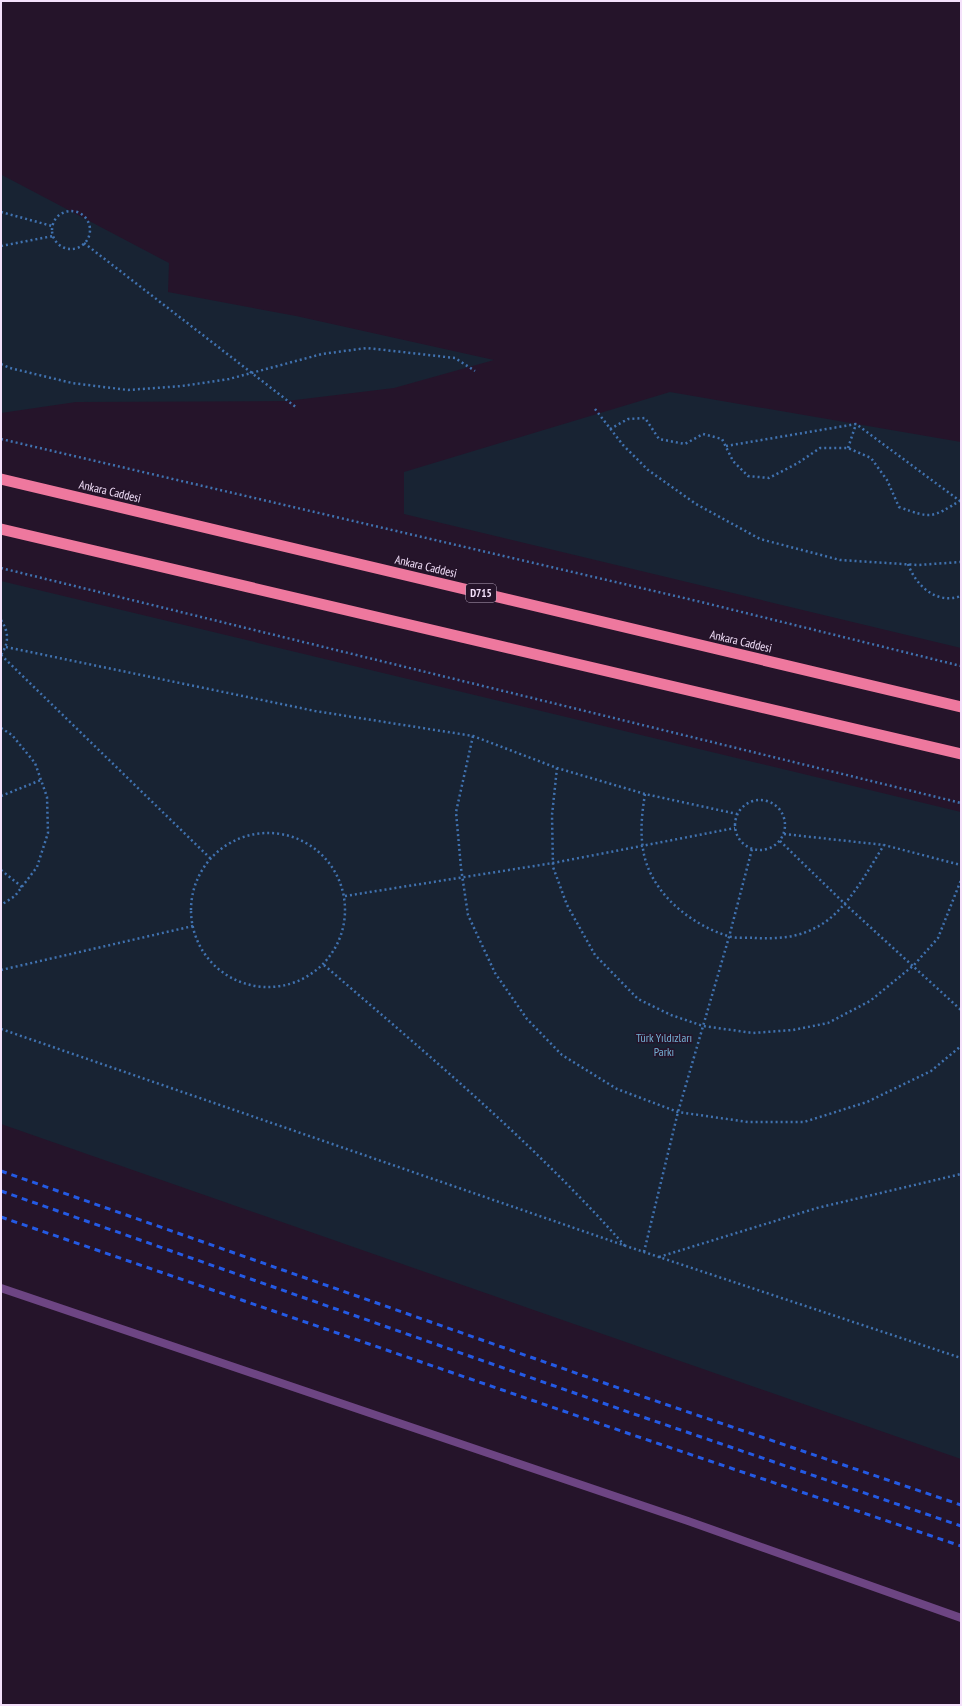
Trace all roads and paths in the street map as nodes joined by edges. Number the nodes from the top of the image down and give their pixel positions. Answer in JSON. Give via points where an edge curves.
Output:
{"nodes":[{"id":1,"x":1,"y":212,"type":"edge"},
{"id":2,"x":52,"y":226,"type":"junction"},
{"id":3,"x":53,"y":236,"type":"junction"},
{"id":4,"x":84,"y":243,"type":"junction"},
{"id":5,"x":1,"y":246,"type":"edge"},
{"id":6,"x":1,"y":364,"type":"edge"},
{"id":7,"x":475,"y":371,"type":"dead end"},
{"id":8,"x":252,"y":372,"type":"junction"},
{"id":9,"x":297,"y":408,"type":"dead end"},
{"id":10,"x":595,"y":409,"type":"dead end"},
{"id":11,"x":856,"y":424,"type":"junction"},
{"id":12,"x":610,"y":429,"type":"junction"},
{"id":13,"x":1,"y":439,"type":"edge"},
{"id":14,"x":726,"y":446,"type":"junction"},
{"id":15,"x":848,"y":448,"type":"junction"},
{"id":16,"x":1,"y":479,"type":"edge"},
{"id":17,"x":960,"y":500,"type":"edge"},
{"id":18,"x":1,"y":529,"type":"edge"},
{"id":19,"x":961,"y":562,"type":"edge"},
{"id":20,"x":908,"y":564,"type":"junction"},
{"id":21,"x":1,"y":568,"type":"edge"},
{"id":22,"x":961,"y":596,"type":"edge"},
{"id":23,"x":1,"y":620,"type":"edge"},
{"id":24,"x":6,"y":647,"type":"junction"},
{"id":25,"x":1,"y":655,"type":"edge"},
{"id":26,"x":961,"y":666,"type":"edge"},
{"id":27,"x":961,"y":707,"type":"edge"},
{"id":28,"x":1,"y":728,"type":"edge"},
{"id":29,"x":473,"y":736,"type":"junction"},
{"id":30,"x":961,"y":754,"type":"edge"},
{"id":31,"x":557,"y":768,"type":"junction"},
{"id":32,"x":41,"y":780,"type":"junction"},
{"id":33,"x":646,"y":794,"type":"junction"},
{"id":34,"x":1,"y":796,"type":"edge"},
{"id":35,"x":961,"y":803,"type":"edge"},
{"id":36,"x":737,"y":814,"type":"junction"},
{"id":37,"x":735,"y":828,"type":"junction"},
{"id":38,"x":784,"y":834,"type":"junction"},
{"id":39,"x":780,"y":841,"type":"junction"},
{"id":40,"x":643,"y":845,"type":"junction"},
{"id":41,"x":884,"y":845,"type":"junction"},
{"id":42,"x":752,"y":849,"type":"junction"},
{"id":43,"x":211,"y":859,"type":"junction"},
{"id":44,"x":553,"y":862,"type":"junction"},
{"id":45,"x":961,"y":865,"type":"edge"},
{"id":46,"x":1,"y":870,"type":"edge"},
{"id":47,"x":463,"y":878,"type":"junction"},
{"id":48,"x":961,"y":880,"type":"edge"},
{"id":49,"x":22,"y":887,"type":"junction"},
{"id":50,"x":345,"y":896,"type":"junction"},
{"id":51,"x":845,"y":904,"type":"junction"},
{"id":52,"x":1,"y":905,"type":"edge"},
{"id":53,"x":194,"y":926,"type":"junction"},
{"id":54,"x":729,"y":937,"type":"junction"},
{"id":55,"x":324,"y":965,"type":"junction"},
{"id":56,"x":913,"y":967,"type":"junction"},
{"id":57,"x":1,"y":970,"type":"edge"},
{"id":58,"x":961,"y":1010,"type":"edge"},
{"id":59,"x":703,"y":1026,"type":"junction"},
{"id":60,"x":1,"y":1030,"type":"edge"},
{"id":61,"x":961,"y":1046,"type":"edge"},
{"id":62,"x":678,"y":1112,"type":"junction"},
{"id":63,"x":961,"y":1174,"type":"edge"},
{"id":64,"x":626,"y":1246,"type":"junction"},
{"id":65,"x":644,"y":1252,"type":"junction"},
{"id":66,"x":659,"y":1257,"type":"junction"},
{"id":67,"x":1,"y":1288,"type":"edge"},
{"id":68,"x":961,"y":1358,"type":"edge"},
{"id":69,"x":961,"y":1618,"type":"edge"}],
"edges":[{"from":1,"to":2,"type":"path"},
{"from":2,"to":3,"type":"path"},
{"from":2,"to":4,"type":"path","via":[[61,214],[80,214],[90,229]]},
{"from":3,"to":4,"type":"path","via":[[65,249],[77,248]]},
{"from":3,"to":5,"type":"path"},
{"from":4,"to":8,"type":"path"},
{"from":6,"to":8,"type":"path","via":[[72,383],[128,390],[182,386],[229,379]]},
{"from":7,"to":8,"type":"path","via":[[455,358],[367,348],[322,354]]},
{"from":8,"to":9,"type":"path"},
{"from":10,"to":12,"type":"path"},
{"from":11,"to":14,"type":"path"},
{"from":11,"to":15,"type":"path"},
{"from":11,"to":17,"type":"path"},
{"from":12,"to":14,"type":"path","via":[[628,419],[645,418],[660,439],[685,444],[703,434],[722,439]]},
{"from":12,"to":20,"type":"path","via":[[648,470],[696,504],[760,539],[840,560]]},
{"from":13,"to":26,"type":"path","via":[[697,601]]},
{"from":14,"to":15,"type":"path","via":[[733,460],[748,476],[769,478],[820,448]]},
{"from":15,"to":17,"type":"path","via":[[871,458],[887,480],[899,507],[918,514],[934,516]]},
{"from":16,"to":27,"type":"highway","name":"Ankara Caddesi","number":"D715"},
{"from":18,"to":30,"type":"highway"},
{"from":19,"to":20,"type":"path"},
{"from":20,"to":22,"type":"path","via":[[911,573],[923,589],[952,599]]},
{"from":21,"to":35,"type":"path"},
{"from":23,"to":24,"type":"path","via":[[8,638]]},
{"from":24,"to":25,"type":"path"},
{"from":24,"to":29,"type":"path","via":[[315,711]]},
{"from":25,"to":43,"type":"path"},
{"from":28,"to":32,"type":"path","via":[[12,735],[35,763]]},
{"from":29,"to":31,"type":"path"},
{"from":29,"to":47,"type":"path","via":[[456,812]]},
{"from":31,"to":33,"type":"path"},
{"from":31,"to":44,"type":"path","via":[[552,815]]},
{"from":32,"to":34,"type":"path"},
{"from":32,"to":49,"type":"path","via":[[47,797],[48,833],[37,867]]},
{"from":33,"to":36,"type":"path"},
{"from":33,"to":40,"type":"path","via":[[641,820]]},
{"from":36,"to":37,"type":"path"},
{"from":36,"to":38,"type":"path","via":[[749,802],[766,800],[780,809],[784,816]]},
{"from":37,"to":40,"type":"path"},
{"from":37,"to":42,"type":"path","via":[[739,839]]},
{"from":38,"to":39,"type":"path"},
{"from":38,"to":41,"type":"path"},
{"from":39,"to":42,"type":"path","via":[[767,849]]},
{"from":39,"to":51,"type":"path"},
{"from":40,"to":44,"type":"path"},
{"from":40,"to":54,"type":"path","via":[[653,876],[667,897],[694,922]]},
{"from":41,"to":45,"type":"path"},
{"from":41,"to":51,"type":"path"},
{"from":42,"to":54,"type":"path"},
{"from":43,"to":50,"type":"path","via":[[222,847],[245,836],[272,832],[297,838],[320,852],[336,872]]},
{"from":43,"to":53,"type":"path","via":[[204,866],[193,890],[191,917]]},
{"from":44,"to":47,"type":"path"},
{"from":44,"to":59,"type":"path","via":[[567,905],[595,955],[638,999],[671,1015]]},
{"from":46,"to":49,"type":"path"},
{"from":47,"to":50,"type":"path"},
{"from":47,"to":62,"type":"path","via":[[468,915],[495,973],[527,1019],[562,1055],[617,1089]]},
{"from":48,"to":56,"type":"path","via":[[938,938]]},
{"from":49,"to":52,"type":"path","via":[[15,896]]},
{"from":50,"to":55,"type":"path","via":[[345,922],[338,945]]},
{"from":51,"to":54,"type":"path","via":[[818,927],[782,939]]},
{"from":51,"to":56,"type":"path"},
{"from":53,"to":55,"type":"path","via":[[198,942],[212,964],[232,979],[256,987],[280,987],[304,980]]},
{"from":53,"to":57,"type":"path"},
{"from":54,"to":59,"type":"path"},
{"from":55,"to":64,"type":"path","via":[[455,1078],[587,1203]]},
{"from":56,"to":58,"type":"path"},
{"from":56,"to":59,"type":"path","via":[[870,1002],[828,1023],[793,1030],[753,1033]]},
{"from":59,"to":62,"type":"path"},
{"from":60,"to":64,"type":"path"},
{"from":61,"to":62,"type":"path","via":[[930,1071],[874,1099],[804,1122],[748,1122]]},
{"from":62,"to":65,"type":"path"},
{"from":63,"to":66,"type":"path","via":[[817,1208]]},
{"from":64,"to":65,"type":"path"},
{"from":65,"to":66,"type":"path"},
{"from":66,"to":68,"type":"path"},
{"from":67,"to":69,"type":"street","via":[[688,1521]]}]}
